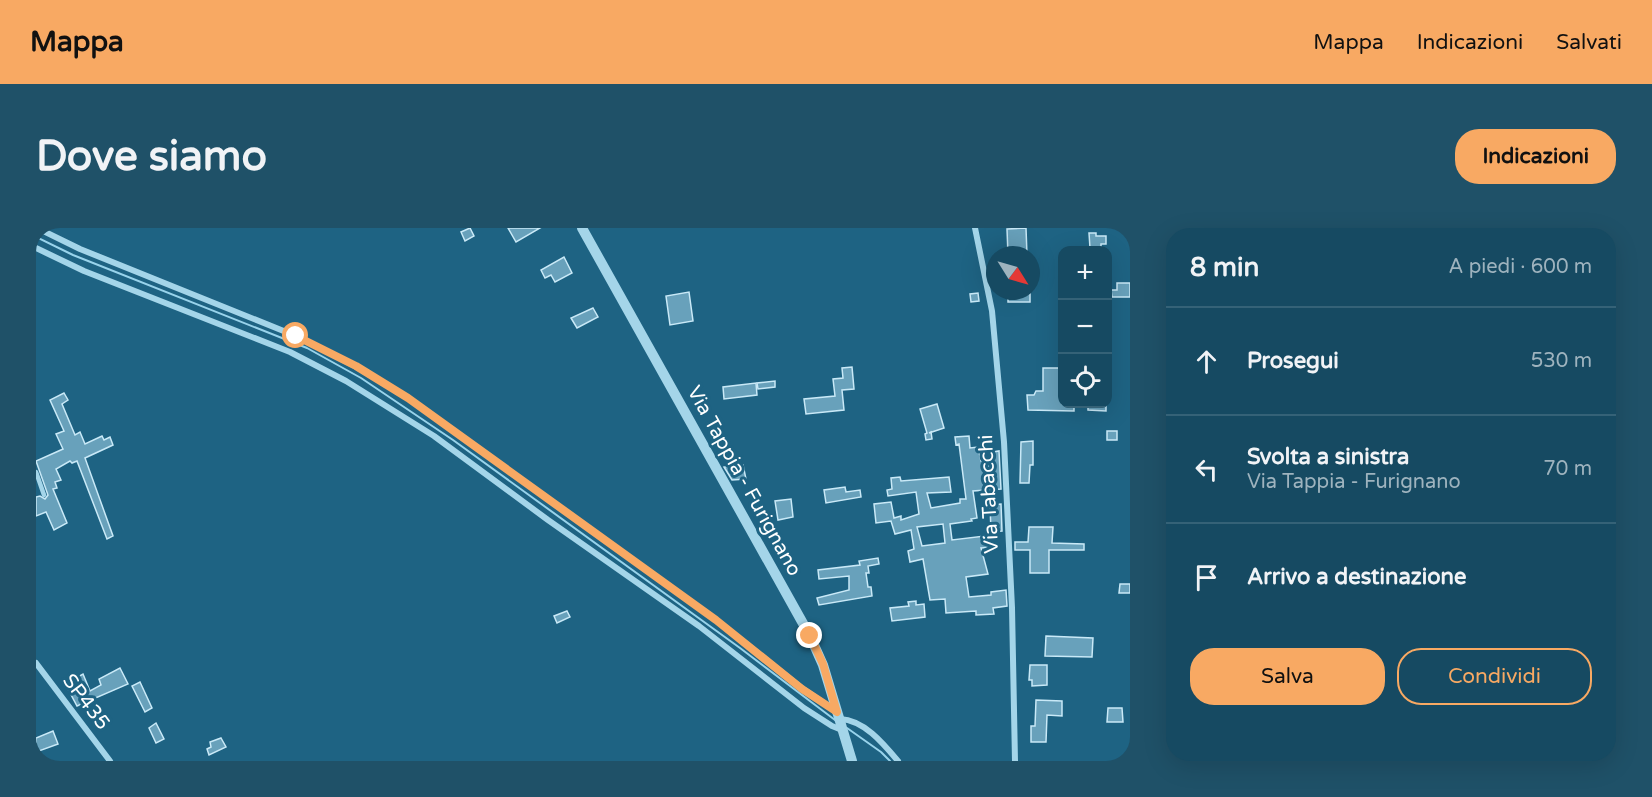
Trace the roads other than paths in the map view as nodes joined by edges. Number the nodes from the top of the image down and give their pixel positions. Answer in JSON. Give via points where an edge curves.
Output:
{"nodes":[{"id":1,"x":37,"y":228,"type":"edge"},
{"id":2,"x":582,"y":228,"type":"edge"},
{"id":3,"x":975,"y":228,"type":"edge"},
{"id":4,"x":36,"y":249,"type":"edge"},
{"id":5,"x":36,"y":472,"type":"edge"},
{"id":6,"x":44,"y":495,"type":"dead end"},
{"id":7,"x":36,"y":663,"type":"edge"},
{"id":8,"x":841,"y":722,"type":"junction"},
{"id":9,"x":110,"y":761,"type":"edge"},
{"id":10,"x":852,"y":761,"type":"edge"},
{"id":11,"x":898,"y":761,"type":"edge"},
{"id":12,"x":1015,"y":761,"type":"edge"}],
"edges":[{"from":1,"to":8,"type":"street","via":[[325,349],[408,398],[716,620]]},
{"from":2,"to":8,"type":"street","name":"Via Tappia - Furignano","via":[[798,613],[823,664]]},
{"from":3,"to":12,"type":"street","name":"Via Tabacchi","via":[[992,311],[1004,442]]},
{"from":4,"to":8,"type":"street","via":[[290,352],[346,381],[434,436],[699,626],[804,708],[832,726]]},
{"from":5,"to":6,"type":"lane"},
{"from":7,"to":9,"type":"street","name":"SP435"},
{"from":8,"to":10,"type":"street","name":"Via Tappia - Furignano"},
{"from":8,"to":11,"type":"street","via":[[855,722],[870,732]]}]}
